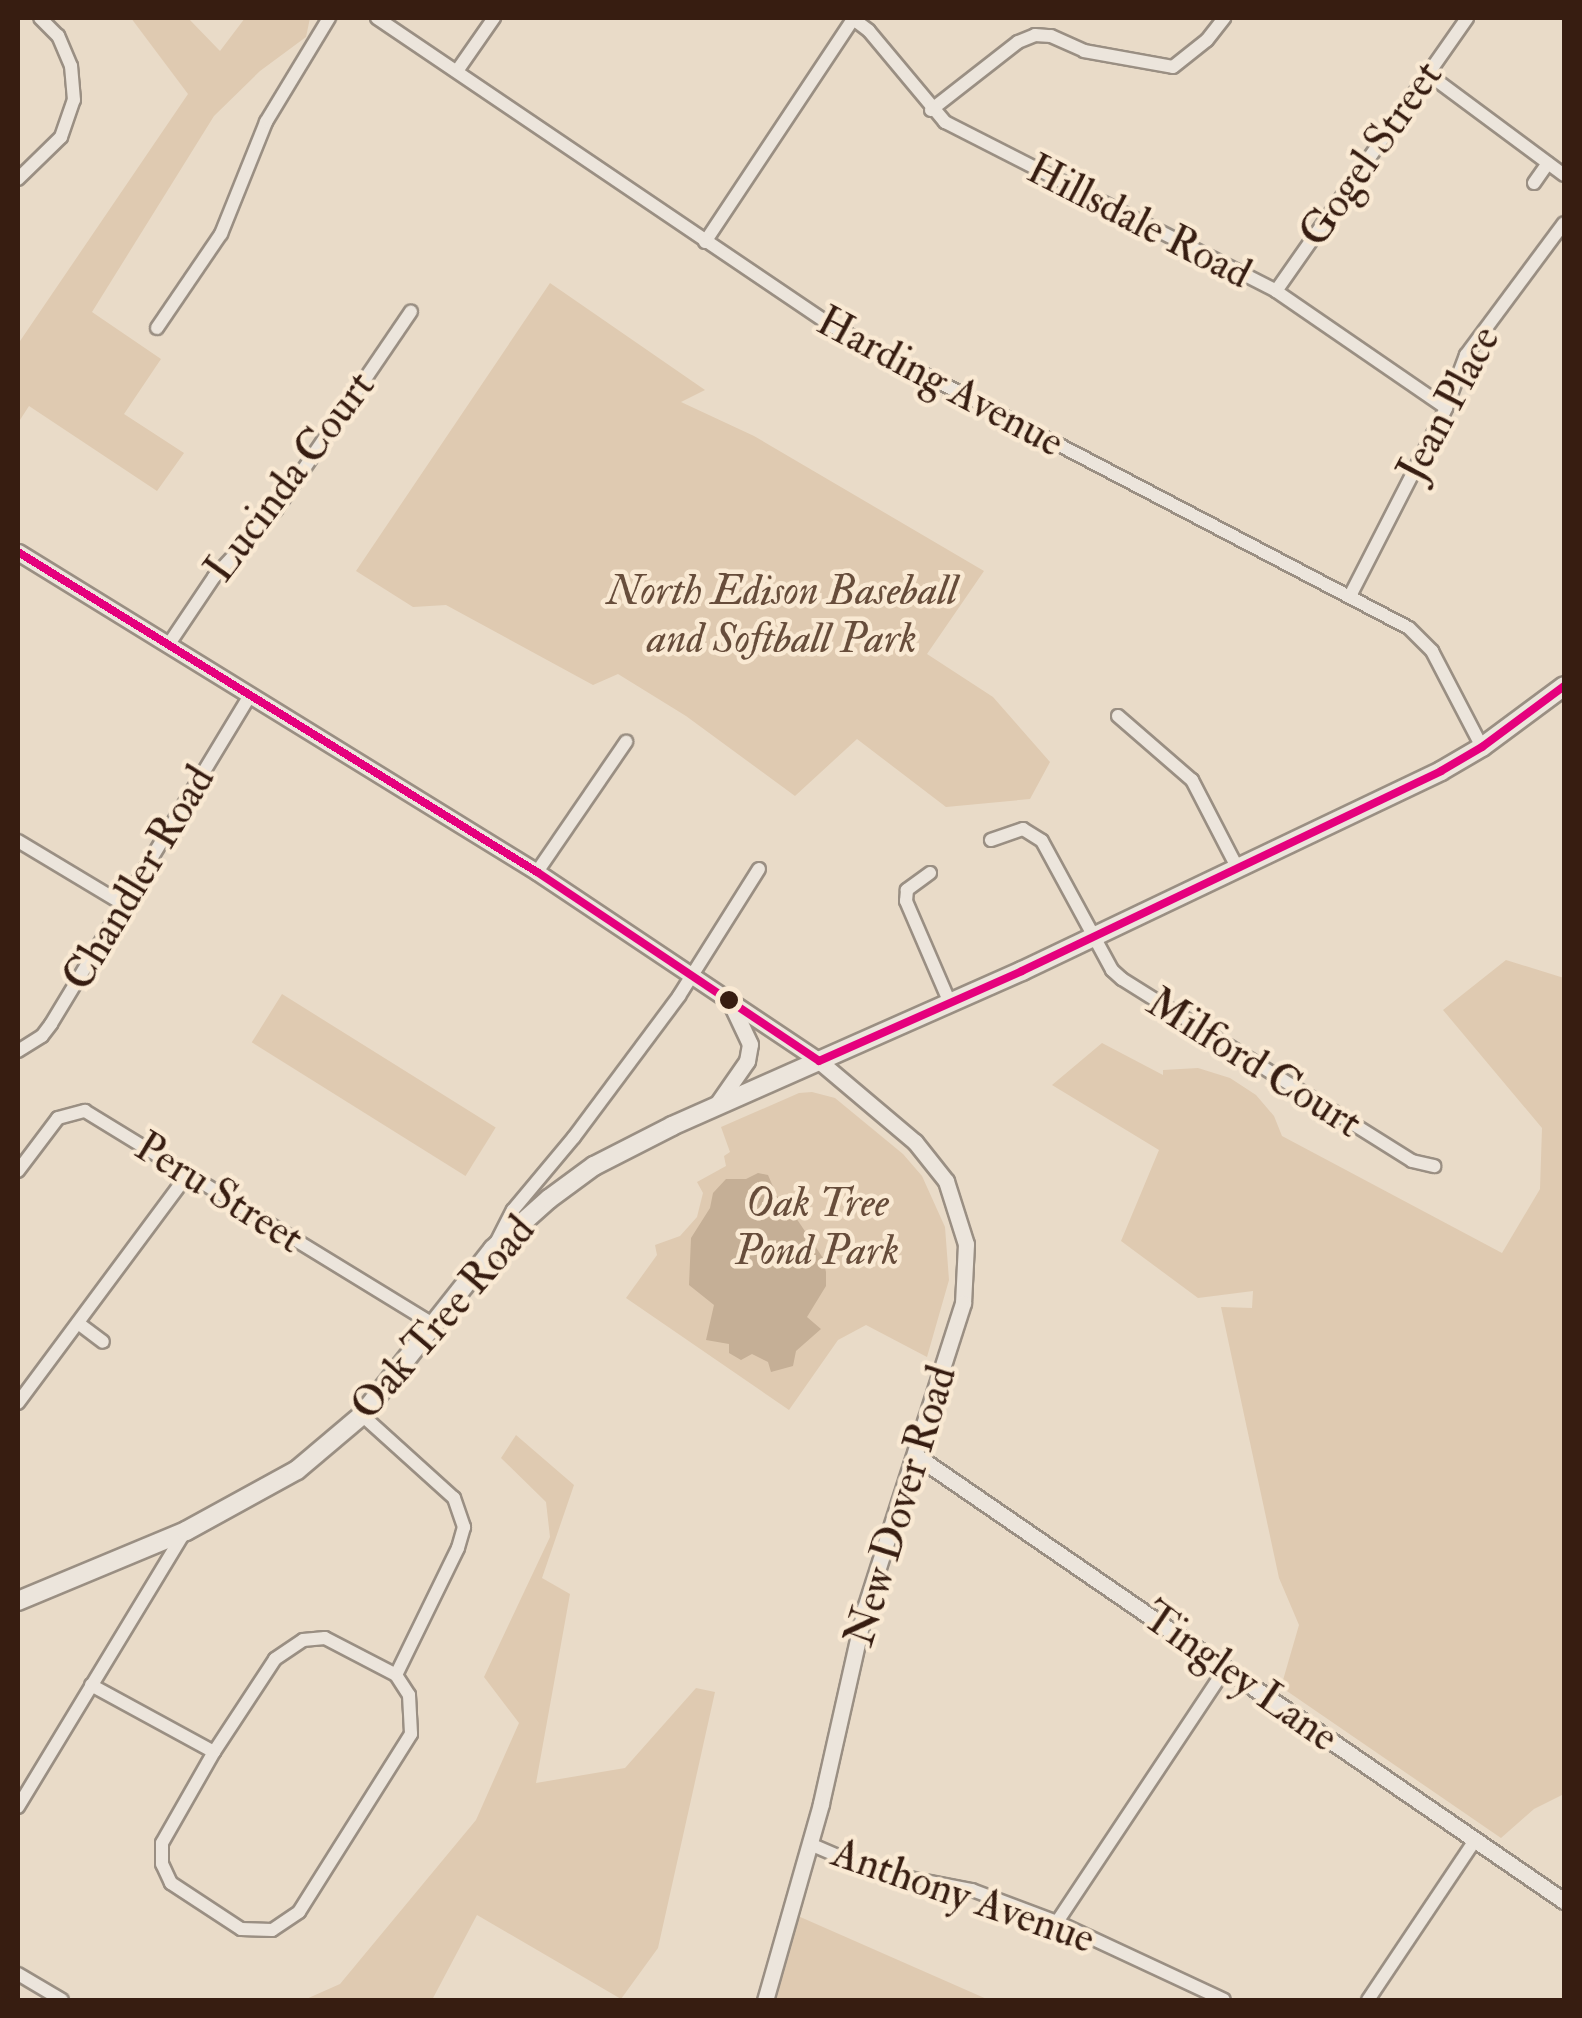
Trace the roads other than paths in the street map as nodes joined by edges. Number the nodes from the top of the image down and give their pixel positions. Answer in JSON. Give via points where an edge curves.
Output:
{"nodes":[{"id":1,"x":40,"y":18,"type":"edge"},
{"id":2,"x":328,"y":18,"type":"edge"},
{"id":3,"x":377,"y":18,"type":"edge"},
{"id":4,"x":494,"y":18,"type":"edge"},
{"id":5,"x":852,"y":18,"type":"edge"},
{"id":6,"x":1224,"y":18,"type":"edge"},
{"id":7,"x":1467,"y":18,"type":"edge"},
{"id":8,"x":456,"y":71,"type":"junction"},
{"id":9,"x":1428,"y":74,"type":"junction"},
{"id":10,"x":931,"y":110,"type":"junction"},
{"id":11,"x":1548,"y":163,"type":"junction"},
{"id":12,"x":1564,"y":175,"type":"edge"},
{"id":13,"x":18,"y":179,"type":"edge"},
{"id":14,"x":1534,"y":184,"type":"dead end"},
{"id":15,"x":1564,"y":224,"type":"edge"},
{"id":16,"x":706,"y":242,"type":"junction"},
{"id":17,"x":1276,"y":291,"type":"junction"},
{"id":18,"x":411,"y":311,"type":"dead end"},
{"id":19,"x":158,"y":328,"type":"dead end"},
{"id":20,"x":1446,"y":408,"type":"junction"},
{"id":21,"x":18,"y":552,"type":"edge"},
{"id":22,"x":1350,"y":596,"type":"junction"},
{"id":23,"x":169,"y":644,"type":"junction"},
{"id":24,"x":1564,"y":686,"type":"edge"},
{"id":25,"x":250,"y":695,"type":"junction"},
{"id":26,"x":1118,"y":716,"type":"dead end"},
{"id":27,"x":626,"y":742,"type":"dead end"},
{"id":28,"x":1482,"y":747,"type":"junction"},
{"id":29,"x":990,"y":840,"type":"dead end"},
{"id":30,"x":18,"y":841,"type":"edge"},
{"id":31,"x":1238,"y":868,"type":"junction"},
{"id":32,"x":759,"y":869,"type":"dead end"},
{"id":33,"x":538,"y":872,"type":"junction"},
{"id":34,"x":930,"y":873,"type":"dead end"},
{"id":35,"x":124,"y":904,"type":"junction"},
{"id":36,"x":1093,"y":938,"type":"junction"},
{"id":37,"x":691,"y":976,"type":"junction"},
{"id":38,"x":730,"y":1002,"type":"junction"},
{"id":39,"x":950,"y":1003,"type":"junction"},
{"id":40,"x":18,"y":1051,"type":"edge"},
{"id":41,"x":819,"y":1061,"type":"junction"},
{"id":42,"x":714,"y":1107,"type":"junction"},
{"id":43,"x":1434,"y":1166,"type":"dead end"},
{"id":44,"x":18,"y":1171,"type":"edge"},
{"id":45,"x":188,"y":1174,"type":"junction"},
{"id":46,"x":493,"y":1250,"type":"junction"},
{"id":47,"x":78,"y":1323,"type":"junction"},
{"id":48,"x":434,"y":1325,"type":"junction"},
{"id":49,"x":104,"y":1342,"type":"dead end"},
{"id":50,"x":18,"y":1403,"type":"edge"},
{"id":51,"x":362,"y":1416,"type":"junction"},
{"id":52,"x":915,"y":1454,"type":"junction"},
{"id":53,"x":186,"y":1531,"type":"junction"},
{"id":54,"x":18,"y":1602,"type":"edge"},
{"id":55,"x":1225,"y":1669,"type":"junction"},
{"id":56,"x":396,"y":1675,"type":"junction"},
{"id":57,"x":91,"y":1685,"type":"junction"},
{"id":58,"x":214,"y":1752,"type":"junction"},
{"id":59,"x":18,"y":1807,"type":"edge"},
{"id":60,"x":1476,"y":1840,"type":"junction"},
{"id":61,"x":810,"y":1844,"type":"junction"},
{"id":62,"x":1564,"y":1901,"type":"edge"},
{"id":63,"x":1057,"y":1922,"type":"junction"},
{"id":64,"x":18,"y":1974,"type":"edge"},
{"id":65,"x":57,"y":1999,"type":"edge"},
{"id":66,"x":765,"y":2000,"type":"edge"},
{"id":67,"x":1224,"y":2000,"type":"edge"},
{"id":68,"x":1368,"y":2000,"type":"edge"}],
"edges":[{"from":1,"to":13,"type":"street","via":[[58,36],[71,66],[74,100],[61,138]]},
{"from":2,"to":19,"type":"street","via":[[266,122],[222,234]]},
{"from":3,"to":8,"type":"street","name":"Harding Avenue"},
{"from":4,"to":8,"type":"street"},
{"from":5,"to":10,"type":"street","name":"Hillsdale Road","via":[[870,30]]},
{"from":5,"to":16,"type":"street"},
{"from":6,"to":10,"type":"street","via":[[1172,67],[1035,36]]},
{"from":7,"to":9,"type":"street","name":"Gogel Street"},
{"from":8,"to":16,"type":"street","name":"Harding Avenue"},
{"from":9,"to":11,"type":"street"},
{"from":9,"to":17,"type":"street","name":"Gogel Street"},
{"from":10,"to":17,"type":"street","name":"Hillsdale Road","via":[[968,136]]},
{"from":11,"to":12,"type":"street"},
{"from":11,"to":14,"type":"street"},
{"from":15,"to":20,"type":"street","name":"Jean Place","via":[[1472,346]]},
{"from":16,"to":22,"type":"street","name":"Harding Avenue","via":[[832,326]]},
{"from":17,"to":20,"type":"street","name":"Hillsdale Road"},
{"from":18,"to":23,"type":"street","name":"Lucinda Court","via":[[276,510],[214,578]]},
{"from":20,"to":22,"type":"street","name":"Jean Place"},
{"from":21,"to":23,"type":"street","name":"New Dover Road"},
{"from":22,"to":28,"type":"street","name":"Harding Avenue","via":[[1426,642]]},
{"from":23,"to":25,"type":"street","name":"New Dover Road"},
{"from":24,"to":28,"type":"main road","name":"Oak Tree Road"},
{"from":25,"to":33,"type":"street","name":"New Dover Road"},
{"from":25,"to":35,"type":"street","name":"Chandler Road"},
{"from":26,"to":31,"type":"street","via":[[1192,780]]},
{"from":27,"to":33,"type":"street"},
{"from":28,"to":31,"type":"main road","name":"Oak Tree Road"},
{"from":29,"to":36,"type":"street","name":"Milford Court","via":[[1023,829],[1042,841]]},
{"from":30,"to":35,"type":"street"},
{"from":31,"to":36,"type":"main road","name":"Oak Tree Road"},
{"from":32,"to":37,"type":"street"},
{"from":33,"to":37,"type":"street","name":"New Dover Road"},
{"from":34,"to":39,"type":"street","via":[[907,890],[906,901]]},
{"from":35,"to":40,"type":"street","name":"Chandler Road","via":[[42,1036]]},
{"from":36,"to":39,"type":"main road","name":"Oak Tree Road"},
{"from":36,"to":43,"type":"street","name":"Milford Court","via":[[1112,970],[1141,993],[1412,1161]]},
{"from":37,"to":38,"type":"street","name":"New Dover Road"},
{"from":37,"to":46,"type":"street","via":[[512,1210]]},
{"from":38,"to":41,"type":"street","name":"New Dover Road"},
{"from":38,"to":42,"type":"street","via":[[750,1044],[747,1061]]},
{"from":39,"to":41,"type":"main road","name":"Oak Tree Road"},
{"from":41,"to":42,"type":"main road","name":"Oak Tree Road"},
{"from":41,"to":52,"type":"street","name":"New Dover Road","via":[[924,1150],[961,1218],[968,1256],[963,1303]]},
{"from":42,"to":46,"type":"main road","name":"Oak Tree Road","via":[[594,1166]]},
{"from":44,"to":45,"type":"street","name":"Peru Street","via":[[58,1118],[86,1111]]},
{"from":45,"to":47,"type":"street"},
{"from":45,"to":48,"type":"street","name":"Peru Street"},
{"from":46,"to":48,"type":"main road","name":"Oak Tree Road"},
{"from":47,"to":49,"type":"street"},
{"from":47,"to":50,"type":"street"},
{"from":48,"to":51,"type":"main road","name":"Oak Tree Road"},
{"from":51,"to":53,"type":"main road","name":"Oak Tree Road","via":[[297,1470]]},
{"from":51,"to":56,"type":"street","via":[[454,1498],[464,1527]]},
{"from":52,"to":55,"type":"street","name":"Tingley Lane"},
{"from":52,"to":61,"type":"street","name":"New Dover Road","via":[[866,1608]]},
{"from":53,"to":54,"type":"main road","name":"Oak Tree Road"},
{"from":53,"to":57,"type":"street"},
{"from":55,"to":60,"type":"street","name":"Tingley Lane"},
{"from":55,"to":63,"type":"street"},
{"from":56,"to":58,"type":"street","via":[[336,1640],[303,1640],[275,1659]]},
{"from":56,"to":58,"type":"street","via":[[412,1708],[406,1746],[298,1912],[272,1930],[236,1927],[178,1891],[162,1864],[165,1832]]},
{"from":57,"to":58,"type":"street"},
{"from":57,"to":59,"type":"street"},
{"from":60,"to":62,"type":"street","name":"Tingley Lane"},
{"from":60,"to":68,"type":"street"},
{"from":61,"to":63,"type":"street","name":"Anthony Avenue","via":[[873,1871],[972,1890]]},
{"from":61,"to":66,"type":"street","name":"New Dover Road"},
{"from":63,"to":67,"type":"street","name":"Anthony Avenue"},
{"from":64,"to":65,"type":"street"}]}
